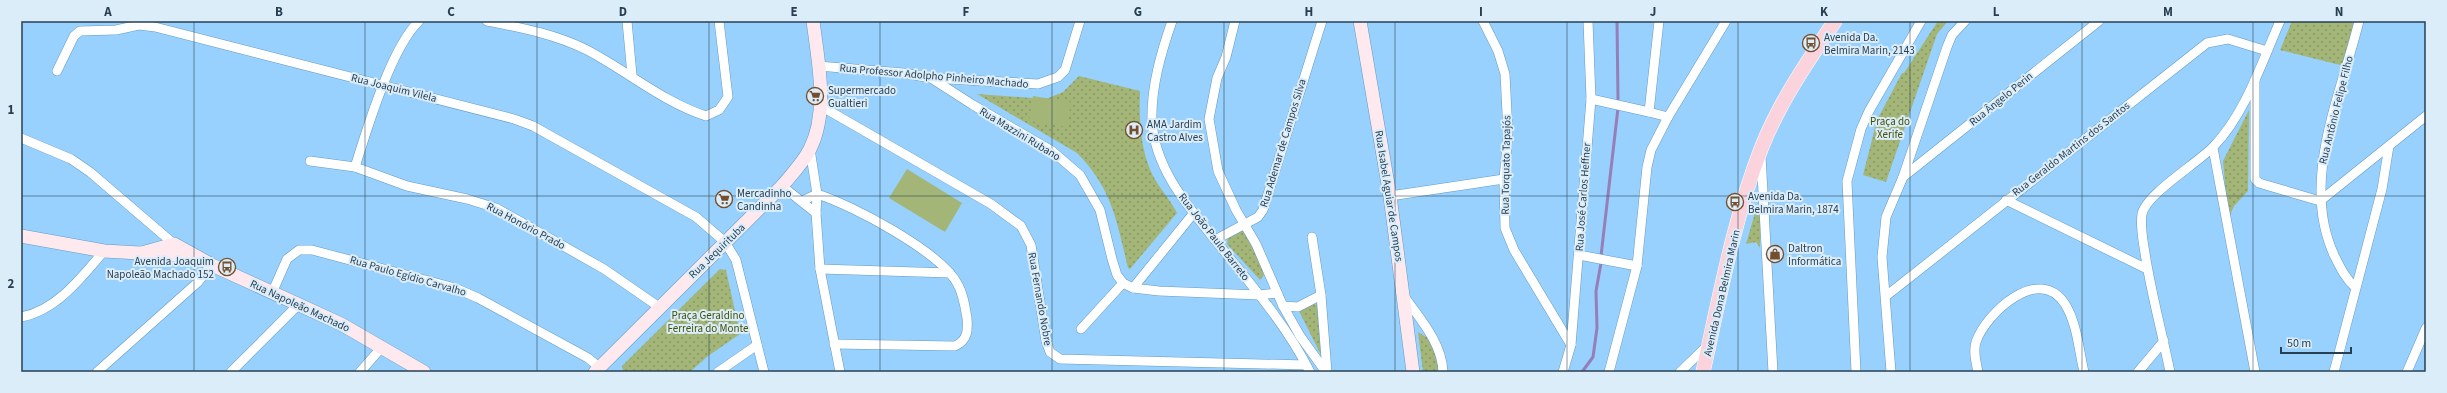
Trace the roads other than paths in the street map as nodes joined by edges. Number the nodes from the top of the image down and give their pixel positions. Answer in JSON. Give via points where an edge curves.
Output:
{"nodes":[{"id":1,"x":419,"y":21,"type":"edge"},
{"id":2,"x":488,"y":21,"type":"edge"},
{"id":3,"x":627,"y":21,"type":"edge"},
{"id":4,"x":719,"y":21,"type":"edge"},
{"id":5,"x":812,"y":21,"type":"edge"},
{"id":6,"x":1080,"y":21,"type":"edge"},
{"id":7,"x":1172,"y":21,"type":"edge"},
{"id":8,"x":1235,"y":21,"type":"edge"},
{"id":9,"x":1322,"y":21,"type":"edge"},
{"id":10,"x":1360,"y":21,"type":"edge"},
{"id":11,"x":1483,"y":21,"type":"edge"},
{"id":12,"x":1580,"y":21,"type":"edge"},
{"id":13,"x":1588,"y":21,"type":"edge"},
{"id":14,"x":1659,"y":21,"type":"edge"},
{"id":15,"x":1726,"y":21,"type":"edge"},
{"id":16,"x":1835,"y":21,"type":"edge"},
{"id":17,"x":1921,"y":21,"type":"edge"},
{"id":18,"x":1965,"y":21,"type":"edge"},
{"id":19,"x":2099,"y":21,"type":"edge"},
{"id":20,"x":2280,"y":21,"type":"edge"},
{"id":21,"x":2359,"y":21,"type":"edge"},
{"id":22,"x":1587,"y":33,"type":"junction"},
{"id":23,"x":2267,"y":51,"type":"junction"},
{"id":24,"x":818,"y":66,"type":"junction"},
{"id":25,"x":57,"y":71,"type":"dead end"},
{"id":26,"x":632,"y":75,"type":"junction"},
{"id":27,"x":2255,"y":77,"type":"junction"},
{"id":28,"x":931,"y":78,"type":"junction"},
{"id":29,"x":384,"y":84,"type":"junction"},
{"id":30,"x":1591,"y":99,"type":"junction"},
{"id":31,"x":819,"y":105,"type":"junction"},
{"id":32,"x":1649,"y":112,"type":"junction"},
{"id":33,"x":2426,"y":116,"type":"edge"},
{"id":34,"x":1668,"y":117,"type":"junction"},
{"id":35,"x":21,"y":138,"type":"edge"},
{"id":36,"x":2389,"y":146,"type":"junction"},
{"id":37,"x":2213,"y":148,"type":"junction"},
{"id":38,"x":810,"y":149,"type":"junction"},
{"id":39,"x":1761,"y":150,"type":"junction"},
{"id":40,"x":310,"y":161,"type":"dead end"},
{"id":41,"x":355,"y":167,"type":"junction"},
{"id":42,"x":1903,"y":177,"type":"junction"},
{"id":43,"x":1504,"y":179,"type":"junction"},
{"id":44,"x":782,"y":186,"type":"junction"},
{"id":45,"x":817,"y":194,"type":"junction"},
{"id":46,"x":1390,"y":196,"type":"junction"},
{"id":47,"x":2006,"y":200,"type":"junction"},
{"id":48,"x":802,"y":201,"type":"junction"},
{"id":49,"x":2320,"y":201,"type":"junction"},
{"id":50,"x":816,"y":213,"type":"junction"},
{"id":51,"x":1194,"y":214,"type":"junction"},
{"id":52,"x":1245,"y":223,"type":"junction"},
{"id":53,"x":21,"y":236,"type":"edge"},
{"id":54,"x":1312,"y":238,"type":"dead end"},
{"id":55,"x":1215,"y":240,"type":"junction"},
{"id":56,"x":725,"y":242,"type":"junction"},
{"id":57,"x":174,"y":244,"type":"junction"},
{"id":58,"x":104,"y":251,"type":"junction"},
{"id":59,"x":138,"y":254,"type":"junction"},
{"id":60,"x":1579,"y":254,"type":"junction"},
{"id":61,"x":196,"y":256,"type":"junction"},
{"id":62,"x":212,"y":265,"type":"junction"},
{"id":63,"x":1637,"y":266,"type":"junction"},
{"id":64,"x":820,"y":269,"type":"junction"},
{"id":65,"x":2147,"y":269,"type":"junction"},
{"id":66,"x":950,"y":273,"type":"junction"},
{"id":67,"x":1123,"y":283,"type":"junction"},
{"id":68,"x":2356,"y":287,"type":"junction"},
{"id":69,"x":1133,"y":288,"type":"junction"},
{"id":70,"x":272,"y":293,"type":"junction"},
{"id":71,"x":1277,"y":293,"type":"junction"},
{"id":72,"x":1259,"y":295,"type":"junction"},
{"id":73,"x":1321,"y":295,"type":"junction"},
{"id":74,"x":1404,"y":296,"type":"junction"},
{"id":75,"x":1886,"y":296,"type":"junction"},
{"id":76,"x":298,"y":305,"type":"junction"},
{"id":77,"x":1283,"y":306,"type":"junction"},
{"id":78,"x":658,"y":308,"type":"junction"},
{"id":79,"x":21,"y":317,"type":"edge"},
{"id":80,"x":2426,"y":328,"type":"edge"},
{"id":81,"x":1081,"y":329,"type":"dead end"},
{"id":82,"x":2164,"y":341,"type":"junction"},
{"id":83,"x":834,"y":344,"type":"junction"},
{"id":84,"x":1710,"y":344,"type":"junction"},
{"id":85,"x":757,"y":345,"type":"junction"},
{"id":86,"x":1571,"y":345,"type":"junction"},
{"id":87,"x":382,"y":347,"type":"junction"},
{"id":88,"x":1308,"y":368,"type":"edge"},
{"id":89,"x":599,"y":370,"type":"edge"},
{"id":90,"x":97,"y":372,"type":"edge"},
{"id":91,"x":231,"y":372,"type":"edge"},
{"id":92,"x":360,"y":372,"type":"edge"},
{"id":93,"x":424,"y":372,"type":"edge"},
{"id":94,"x":718,"y":372,"type":"edge"},
{"id":95,"x":764,"y":372,"type":"edge"},
{"id":96,"x":840,"y":372,"type":"edge"},
{"id":97,"x":1327,"y":372,"type":"edge"},
{"id":98,"x":1413,"y":372,"type":"edge"},
{"id":99,"x":1443,"y":372,"type":"edge"},
{"id":100,"x":1563,"y":372,"type":"edge"},
{"id":101,"x":1609,"y":372,"type":"edge"},
{"id":102,"x":1680,"y":372,"type":"edge"},
{"id":103,"x":1703,"y":372,"type":"edge"},
{"id":104,"x":1773,"y":372,"type":"edge"},
{"id":105,"x":1856,"y":372,"type":"edge"},
{"id":106,"x":1890,"y":372,"type":"edge"},
{"id":107,"x":1978,"y":372,"type":"edge"},
{"id":108,"x":2084,"y":372,"type":"edge"},
{"id":109,"x":2138,"y":372,"type":"edge"},
{"id":110,"x":2170,"y":372,"type":"edge"},
{"id":111,"x":2255,"y":372,"type":"edge"},
{"id":112,"x":2334,"y":372,"type":"edge"},
{"id":113,"x":2407,"y":372,"type":"edge"}],
"edges":[{"from":1,"to":29,"type":"street"},
{"from":2,"to":26,"type":"street","via":[[549,35],[586,50]]},
{"from":3,"to":26,"type":"street"},
{"from":4,"to":26,"type":"street","via":[[728,97],[713,114],[706,116],[683,107]]},
{"from":5,"to":24,"type":"main road","name":"Rua Jequirituba"},
{"from":6,"to":28,"type":"street","name":"Rua Professor Adolpho Pinheiro Machado","via":[[1065,70],[1049,82],[1038,84]]},
{"from":7,"to":51,"type":"street","name":"Rua João Paulo Barreto","via":[[1163,48],[1153,95],[1152,122],[1158,154]]},
{"from":8,"to":52,"type":"street","name":"Rua João Paulo Barreto","via":[[1211,98],[1209,119],[1218,171]]},
{"from":9,"to":52,"type":"street","name":"Rua Ademar de Campos Silva","via":[[1264,210],[1258,217]]},
{"from":10,"to":46,"type":"main road","name":"Rua Isabel Aguiar de Campos"},
{"from":11,"to":43,"type":"street","name":"Rua Torquato Tapajós","via":[[1506,74],[1508,132]]},
{"from":12,"to":22,"type":"street"},
{"from":13,"to":22,"type":"street","name":"Rua José Carlos Heffner"},
{"from":14,"to":32,"type":"street"},
{"from":15,"to":34,"type":"street"},
{"from":16,"to":39,"type":"main road","name":"Avenida Dona Belmira Marin","via":[[1787,95]]},
{"from":17,"to":105,"type":"street","via":[[1869,111],[1861,129],[1847,181]]},
{"from":18,"to":42,"type":"street","via":[[1952,35],[1947,47]]},
{"from":19,"to":42,"type":"street","name":"Rua Ângelo Perin"},
{"from":20,"to":23,"type":"street"},
{"from":21,"to":49,"type":"street","name":"Rua Antônio Felipe Filho","via":[[2323,159]]},
{"from":22,"to":30,"type":"street","name":"Rua José Carlos Heffner"},
{"from":23,"to":27,"type":"street"},
{"from":23,"to":47,"type":"street","name":"Rua Geraldo Martins dos Santos","via":[[2228,39],[2207,43]]},
{"from":24,"to":28,"type":"street","name":"Rua Professor Adolpho Pinheiro Machado"},
{"from":24,"to":31,"type":"main road","name":"Rua Jequirituba"},
{"from":25,"to":29,"type":"street","name":"Rua Joaquim Vilela","via":[[74,36],[80,30],[116,30],[138,25]]},
{"from":27,"to":37,"type":"street","via":[[2232,124]]},
{"from":27,"to":49,"type":"street","via":[[2255,179],[2259,184]]},
{"from":28,"to":67,"type":"street","name":"Rua Mazzini Rubano","via":[[1052,151],[1075,170],[1090,190],[1100,210],[1117,275]]},
{"from":29,"to":41,"type":"street"},
{"from":29,"to":56,"type":"street","name":"Rua Joaquim Vilela","via":[[514,118],[540,129],[696,217]]},
{"from":30,"to":32,"type":"street"},
{"from":30,"to":60,"type":"street","name":"Rua José Carlos Heffner"},
{"from":31,"to":38,"type":"main road","name":"Rua Jequirituba","via":[[818,122]]},
{"from":31,"to":88,"type":"street","name":"Rua Fernando Nobre","via":[[991,204],[1021,226],[1030,245],[1046,341],[1052,354],[1060,359]]},
{"from":32,"to":34,"type":"street"},
{"from":33,"to":36,"type":"street"},
{"from":34,"to":63,"type":"street","via":[[1651,150],[1647,167]]},
{"from":35,"to":57,"type":"street","via":[[65,156],[84,168]]},
{"from":36,"to":49,"type":"street"},
{"from":36,"to":68,"type":"street","via":[[2382,189]]},
{"from":37,"to":65,"type":"street","via":[[2156,194],[2142,212],[2141,225]]},
{"from":37,"to":111,"type":"street"},
{"from":38,"to":44,"type":"main road","name":"Rua Jequirituba"},
{"from":38,"to":45,"type":"street"},
{"from":39,"to":84,"type":"main road","name":"Avenida Dona Belmira Marin","via":[[1734,237]]},
{"from":39,"to":104,"type":"street"},
{"from":40,"to":41,"type":"street","name":"Rua Honório Prado"},
{"from":41,"to":78,"type":"street","name":"Rua Honório Prado","via":[[407,186],[496,208],[604,269]]},
{"from":42,"to":75,"type":"street","via":[[1891,203],[1883,235],[1882,257]]},
{"from":43,"to":46,"type":"street"},
{"from":43,"to":86,"type":"street","name":"Rua Torquato Tapajós","via":[[1504,217],[1509,239]]},
{"from":44,"to":48,"type":"street"},
{"from":44,"to":56,"type":"main road","name":"Rua Jequirituba"},
{"from":45,"to":48,"type":"street"},
{"from":45,"to":50,"type":"street"},
{"from":45,"to":66,"type":"street","via":[[884,227],[930,255]]},
{"from":46,"to":74,"type":"main road","name":"Rua Isabel Aguiar de Campos"},
{"from":47,"to":65,"type":"street"},
{"from":47,"to":75,"type":"street","name":"Rua Geraldo Martins dos Santos"},
{"from":48,"to":50,"type":"street"},
{"from":49,"to":68,"type":"street","name":"Rua Antônio Felipe Filho","via":[[2328,242],[2345,275]]},
{"from":50,"to":64,"type":"street"},
{"from":51,"to":55,"type":"street","name":"Rua João Paulo Barreto"},
{"from":51,"to":69,"type":"street"},
{"from":52,"to":55,"type":"street","name":"Rua Ademar de Campos Silva"},
{"from":52,"to":71,"type":"street","name":"Rua João Paulo Barreto"},
{"from":53,"to":58,"type":"main road"},
{"from":54,"to":73,"type":"street"},
{"from":55,"to":72,"type":"street","name":"Rua João Paulo Barreto"},
{"from":56,"to":78,"type":"main road","name":"Rua Jequirituba"},
{"from":56,"to":85,"type":"street","name":"Rua Joaquim Vilela","via":[[736,260]]},
{"from":57,"to":59,"type":"main road"},
{"from":57,"to":61,"type":"main road","name":"Rua Napoleão Machado"},
{"from":58,"to":59,"type":"main road"},
{"from":58,"to":79,"type":"street","via":[[55,302],[43,310]]},
{"from":59,"to":61,"type":"main road"},
{"from":60,"to":63,"type":"street"},
{"from":60,"to":86,"type":"street","name":"Rua José Carlos Heffner"},
{"from":61,"to":62,"type":"main road","name":"Rua Napoleão Machado"},
{"from":62,"to":70,"type":"main road","name":"Rua Napoleão Machado"},
{"from":62,"to":90,"type":"street","via":[[197,283]]},
{"from":63,"to":101,"type":"street"},
{"from":64,"to":66,"type":"street"},
{"from":64,"to":83,"type":"street"},
{"from":65,"to":82,"type":"street"},
{"from":66,"to":83,"type":"street","via":[[958,283],[965,306],[966,337],[958,345],[945,348]]},
{"from":67,"to":69,"type":"street"},
{"from":67,"to":81,"type":"street"},
{"from":68,"to":112,"type":"street"},
{"from":69,"to":72,"type":"street"},
{"from":70,"to":76,"type":"main road","name":"Rua Napoleão Machado"},
{"from":70,"to":89,"type":"street","name":"Rua Paulo Egídio Carvalho","via":[[281,268],[292,254],[299,250],[329,254],[432,281],[478,298],[588,358]]},
{"from":71,"to":72,"type":"street"},
{"from":71,"to":77,"type":"street","name":"Rua João Paulo Barreto"},
{"from":72,"to":88,"type":"street","name":"Rua João Paulo Barreto"},
{"from":73,"to":77,"type":"street","via":[[1304,305],[1292,308]]},
{"from":73,"to":97,"type":"street"},
{"from":74,"to":98,"type":"main road","name":"Rua Isabel Aguiar de Campos"},
{"from":74,"to":99,"type":"street","via":[[1440,352]]},
{"from":75,"to":106,"type":"street"},
{"from":76,"to":87,"type":"main road","name":"Rua Napoleão Machado","via":[[341,324]]},
{"from":76,"to":91,"type":"street"},
{"from":77,"to":97,"type":"street","name":"Rua João Paulo Barreto","via":[[1300,336]]},
{"from":78,"to":89,"type":"main road","name":"Rua Jequirituba"},
{"from":80,"to":113,"type":"street"},
{"from":82,"to":109,"type":"street"},
{"from":82,"to":110,"type":"street"},
{"from":83,"to":96,"type":"street"},
{"from":84,"to":102,"type":"street"},
{"from":84,"to":103,"type":"main road","name":"Avenida Dona Belmira Marin"},
{"from":85,"to":94,"type":"street"},
{"from":85,"to":95,"type":"street","name":"Rua Joaquim Vilela"},
{"from":86,"to":100,"type":"street","name":"Rua José Carlos Heffner"},
{"from":87,"to":92,"type":"street"},
{"from":87,"to":93,"type":"main road","name":"Rua Napoleão Machado"},
{"from":107,"to":108,"type":"street","via":[[1975,356],[1976,343],[1981,331],[2007,302],[2026,290],[2036,289],[2048,291],[2064,303],[2070,315]]}]}
